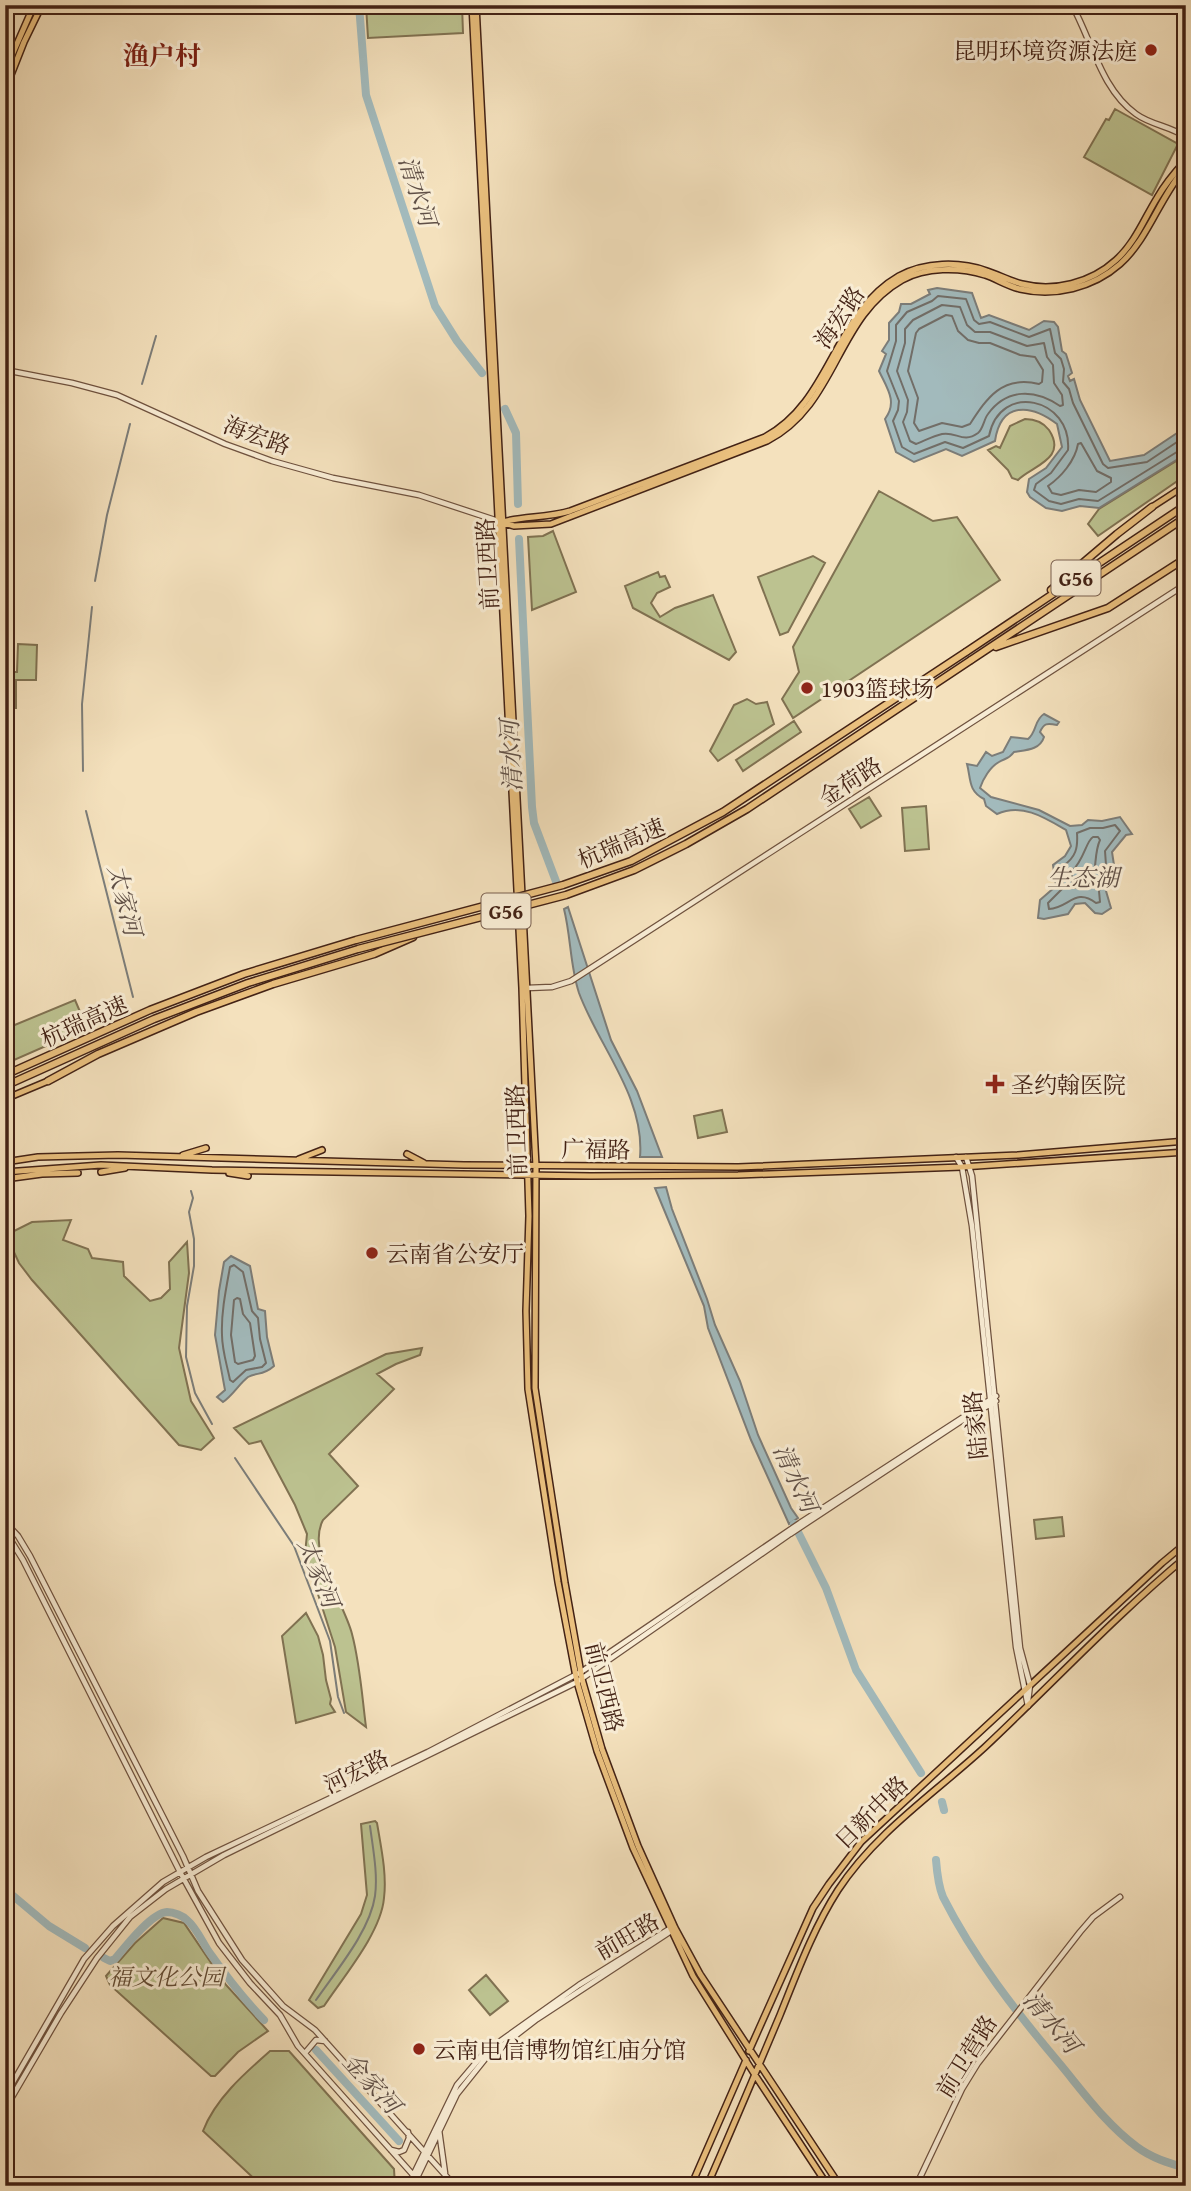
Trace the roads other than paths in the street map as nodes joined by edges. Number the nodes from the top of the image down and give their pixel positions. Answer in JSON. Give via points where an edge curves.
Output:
{"nodes":[{"id":1,"x":34,"y":5,"type":"edge"},
{"id":2,"x":42,"y":5,"type":"edge"},
{"id":3,"x":474,"y":5,"type":"edge"},
{"id":4,"x":1090,"y":5,"type":"edge"},
{"id":5,"x":1074,"y":7,"type":"edge"},
{"id":6,"x":5,"y":71,"type":"edge"},
{"id":7,"x":5,"y":90,"type":"edge"},
{"id":8,"x":1186,"y":137,"type":"edge"},
{"id":9,"x":1186,"y":160,"type":"edge"},
{"id":10,"x":1186,"y":167,"type":"edge"},
{"id":11,"x":5,"y":370,"type":"edge"},
{"id":12,"x":1186,"y":485,"type":"edge"},
{"id":13,"x":1186,"y":505,"type":"edge"},
{"id":14,"x":1152,"y":507,"type":"joint"},
{"id":15,"x":1186,"y":517,"type":"edge"},
{"id":16,"x":500,"y":522,"type":"junction"},
{"id":17,"x":1186,"y":558,"type":"edge"},
{"id":18,"x":1186,"y":584,"type":"edge"},
{"id":19,"x":1011,"y":621,"type":"junction"},
{"id":20,"x":969,"y":661,"type":"junction"},
{"id":21,"x":431,"y":930,"type":"junction"},
{"id":22,"x":527,"y":988,"type":"junction"},
{"id":23,"x":5,"y":1075,"type":"edge"},
{"id":24,"x":48,"y":1081,"type":"joint"},
{"id":25,"x":5,"y":1086,"type":"edge"},
{"id":26,"x":5,"y":1099,"type":"edge"},
{"id":27,"x":1186,"y":1141,"type":"edge"},
{"id":28,"x":206,"y":1148,"type":"dead end"},
{"id":29,"x":322,"y":1150,"type":"dead end"},
{"id":30,"x":1186,"y":1152,"type":"edge"},
{"id":31,"x":407,"y":1154,"type":"dead end"},
{"id":32,"x":176,"y":1157,"type":"junction"},
{"id":33,"x":956,"y":1157,"type":"junction"},
{"id":34,"x":966,"y":1157,"type":"junction"},
{"id":35,"x":5,"y":1160,"type":"edge"},
{"id":36,"x":294,"y":1161,"type":"junction"},
{"id":37,"x":427,"y":1164,"type":"junction"},
{"id":38,"x":132,"y":1166,"type":"junction"},
{"id":39,"x":527,"y":1166,"type":"junction"},
{"id":40,"x":536,"y":1166,"type":"junction"},
{"id":41,"x":966,"y":1167,"type":"junction"},
{"id":42,"x":212,"y":1170,"type":"junction"},
{"id":43,"x":5,"y":1171,"type":"edge"},
{"id":44,"x":101,"y":1172,"type":"dead end"},
{"id":45,"x":78,"y":1173,"type":"dead end"},
{"id":46,"x":527,"y":1174,"type":"junction"},
{"id":47,"x":536,"y":1174,"type":"junction"},
{"id":48,"x":248,"y":1176,"type":"dead end"},
{"id":49,"x":5,"y":1179,"type":"edge"},
{"id":50,"x":993,"y":1400,"type":"junction"},
{"id":51,"x":5,"y":1522,"type":"edge"},
{"id":52,"x":5,"y":1531,"type":"edge"},
{"id":53,"x":1186,"y":1543,"type":"edge"},
{"id":54,"x":1186,"y":1558,"type":"edge"},
{"id":55,"x":79,"y":1654,"type":"junction"},
{"id":56,"x":73,"y":1657,"type":"junction"},
{"id":57,"x":578,"y":1677,"type":"junction"},
{"id":58,"x":1030,"y":1685,"type":"junction"},
{"id":59,"x":1023,"y":1691,"type":"junction"},
{"id":60,"x":1028,"y":1706,"type":"junction"},
{"id":61,"x":189,"y":1870,"type":"junction"},
{"id":62,"x":182,"y":1874,"type":"junction"},
{"id":63,"x":1120,"y":1897,"type":"dead end"},
{"id":64,"x":671,"y":1929,"type":"junction"},
{"id":65,"x":766,"y":2015,"type":"junction"},
{"id":66,"x":778,"y":2019,"type":"junction"},
{"id":67,"x":326,"y":2042,"type":"junction"},
{"id":68,"x":750,"y":2051,"type":"junction"},
{"id":69,"x":305,"y":2055,"type":"junction"},
{"id":70,"x":746,"y":2060,"type":"junction"},
{"id":71,"x":759,"y":2066,"type":"junction"},
{"id":72,"x":754,"y":2075,"type":"junction"},
{"id":73,"x":5,"y":2096,"type":"edge"},
{"id":74,"x":5,"y":2109,"type":"edge"},
{"id":75,"x":725,"y":2109,"type":"junction"},
{"id":76,"x":738,"y":2114,"type":"junction"},
{"id":77,"x":439,"y":2129,"type":"junction"},
{"id":78,"x":408,"y":2132,"type":"junction"},
{"id":79,"x":390,"y":2149,"type":"junction"},
{"id":80,"x":426,"y":2152,"type":"junction"},
{"id":81,"x":445,"y":2174,"type":"junction"},
{"id":82,"x":414,"y":2176,"type":"junction"},
{"id":83,"x":453,"y":2183,"type":"edge"},
{"id":84,"x":410,"y":2186,"type":"edge"},
{"id":85,"x":423,"y":2186,"type":"edge"},
{"id":86,"x":439,"y":2186,"type":"edge"},
{"id":87,"x":691,"y":2186,"type":"edge"},
{"id":88,"x":707,"y":2186,"type":"edge"},
{"id":89,"x":828,"y":2186,"type":"edge"},
{"id":90,"x":840,"y":2186,"type":"edge"},
{"id":91,"x":916,"y":2186,"type":"edge"}],
"edges":[{"from":1,"to":6,"type":"main road"},
{"from":2,"to":7,"type":"main road"},
{"from":3,"to":16,"type":"main road","name":"前卫西路"},
{"from":4,"to":5,"type":"street"},
{"from":5,"to":8,"type":"street","via":[[1120,99],[1143,118]]},
{"from":9,"to":16,"type":"main road","name":"海宏路","via":[[1126,250],[1093,276],[1068,285],[1038,287],[967,266],[911,270],[882,287],[863,306],[808,401],[779,429],[570,511]]},
{"from":10,"to":16,"type":"main road","name":"海宏路","via":[[1137,244],[1120,264],[1095,281],[1038,292],[966,271],[912,275],[885,291],[867,309],[812,404],[782,433],[551,524]]},
{"from":11,"to":16,"type":"street","name":"海宏路","via":[[117,395],[272,461],[419,495]]},
{"from":12,"to":14,"type":"main road"},
{"from":13,"to":19,"type":"highway","name":"杭瑞高速","number":"G56"},
{"from":14,"to":19,"type":"highway"},
{"from":15,"to":20,"type":"highway","name":"杭瑞高速","number":"G56"},
{"from":16,"to":22,"type":"main road","name":"前卫西路"},
{"from":16,"to":39,"type":"main road","name":"前卫西路"},
{"from":17,"to":20,"type":"highway","via":[[1108,608],[1006,642]]},
{"from":18,"to":22,"type":"street","name":"金荷路","via":[[571,981]]},
{"from":19,"to":23,"type":"highway","name":"杭瑞高速","number":"G56","bridge":true,"via":[[742,800],[631,861],[563,885],[244,974]]},
{"from":20,"to":21,"type":"highway","name":"杭瑞高速","number":"G56","bridge":true,"via":[[756,803],[664,856],[579,891]]},
{"from":21,"to":24,"type":"highway","bridge":true,"via":[[367,956],[212,1006]]},
{"from":21,"to":25,"type":"highway","name":"杭瑞高速","number":"G56","bridge":true,"via":[[315,961],[217,994]]},
{"from":22,"to":40,"type":"main road","name":"前卫西路"},
{"from":24,"to":26,"type":"main road"},
{"from":27,"to":34,"type":"main road","name":"广福路"},
{"from":28,"to":32,"type":"main road"},
{"from":29,"to":36,"type":"main road"},
{"from":30,"to":41,"type":"main road","name":"广福路"},
{"from":31,"to":37,"type":"main road"},
{"from":32,"to":35,"type":"main road","name":"广福路"},
{"from":32,"to":36,"type":"main road","name":"广福路"},
{"from":33,"to":34,"type":"main road","name":"广福路"},
{"from":33,"to":40,"type":"main road","name":"广福路","via":[[738,1167]]},
{"from":33,"to":41,"type":"street","name":"陆家路"},
{"from":34,"to":41,"type":"street","name":"陆家路"},
{"from":36,"to":37,"type":"main road","name":"广福路"},
{"from":37,"to":39,"type":"main road","name":"广福路"},
{"from":38,"to":42,"type":"main road","name":"广福路"},
{"from":38,"to":43,"type":"main road","name":"广福路"},
{"from":38,"to":44,"type":"main road"},
{"from":39,"to":40,"type":"main road","name":"广福路"},
{"from":39,"to":46,"type":"main road","name":"前卫西路"},
{"from":40,"to":47,"type":"main road","name":"前卫西路"},
{"from":41,"to":47,"type":"main road","name":"广福路","via":[[738,1175]]},
{"from":41,"to":50,"type":"street","name":"陆家路"},
{"from":42,"to":46,"type":"main road","name":"广福路"},
{"from":42,"to":48,"type":"main road"},
{"from":45,"to":49,"type":"main road"},
{"from":46,"to":47,"type":"main road","name":"广福路"},
{"from":46,"to":57,"type":"main road","name":"前卫西路","via":[[528,1389]]},
{"from":47,"to":57,"type":"main road","name":"前卫西路","via":[[535,1388]]},
{"from":50,"to":57,"type":"street","name":"河宏路"},
{"from":50,"to":58,"type":"street","name":"陆家路","via":[[1020,1648]]},
{"from":50,"to":59,"type":"street","name":"陆家路"},
{"from":51,"to":55,"type":"street","via":[[30,1556]]},
{"from":52,"to":56,"type":"street"},
{"from":53,"to":58,"type":"main road","name":"日新中路"},
{"from":54,"to":60,"type":"main road","name":"日新中路"},
{"from":55,"to":56,"type":"street"},
{"from":55,"to":61,"type":"street"},
{"from":56,"to":62,"type":"street"},
{"from":57,"to":61,"type":"street","name":"河宏路"},
{"from":57,"to":64,"type":"main road","name":"前卫西路"},
{"from":58,"to":59,"type":"main road","name":"日新中路"},
{"from":58,"to":60,"type":"street"},
{"from":59,"to":60,"type":"street","name":"陆家路"},
{"from":59,"to":65,"type":"main road","name":"日新中路","via":[[883,1821],[846,1862],[813,1908]]},
{"from":60,"to":66,"type":"main road","name":"日新中路","via":[[891,1829],[854,1869],[814,1933]]},
{"from":61,"to":62,"type":"street","name":"河宏路"},
{"from":61,"to":67,"type":"street","via":[[206,1906],[242,1960],[283,2006]]},
{"from":62,"to":69,"type":"street","via":[[219,1943],[280,2015]]},
{"from":62,"to":73,"type":"street","name":"河宏路","via":[[163,1882],[84,1959]]},
{"from":62,"to":74,"type":"street","name":"河宏路","via":[[131,1917],[97,1958]]},
{"from":63,"to":91,"type":"street","name":"前卫营路","via":[[1093,1917],[978,2063]]},
{"from":64,"to":68,"type":"main road","name":"前卫西路"},
{"from":64,"to":70,"type":"main road","name":"前卫西路","via":[[693,1976]]},
{"from":64,"to":77,"type":"street","name":"前旺路","via":[[485,2059],[457,2094]]},
{"from":64,"to":80,"type":"street","name":"前旺路","via":[[485,2052],[457,2085]]},
{"from":65,"to":66,"type":"main road","via":[[770,2023]]},
{"from":65,"to":68,"type":"main road","name":"日新中路"},
{"from":66,"to":71,"type":"main road","name":"日新中路"},
{"from":67,"to":69,"type":"street","via":[[316,2040]]},
{"from":67,"to":78,"type":"street"},
{"from":68,"to":70,"type":"main road","name":"日新中路"},
{"from":68,"to":71,"type":"main road","name":"前卫西路"},
{"from":69,"to":79,"type":"street"},
{"from":70,"to":72,"type":"main road","name":"前卫西路"},
{"from":70,"to":75,"type":"main road","name":"日新中路"},
{"from":71,"to":72,"type":"main road","name":"日新中路"},
{"from":71,"to":90,"type":"main road","name":"前卫西路"},
{"from":72,"to":76,"type":"main road","name":"日新中路"},
{"from":72,"to":89,"type":"main road","name":"前卫西路"},
{"from":75,"to":76,"type":"main road","via":[[734,2105]]},
{"from":75,"to":87,"type":"main road","name":"日新中路"},
{"from":76,"to":88,"type":"main road","name":"日新中路"},
{"from":77,"to":80,"type":"street","name":"前旺路"},
{"from":77,"to":81,"type":"street"},
{"from":78,"to":79,"type":"street","via":[[404,2150]]},
{"from":78,"to":80,"type":"street"},
{"from":79,"to":82,"type":"street"},
{"from":80,"to":81,"type":"street"},
{"from":80,"to":82,"type":"street","name":"前旺路"},
{"from":81,"to":83,"type":"street"},
{"from":82,"to":84,"type":"street","name":"前旺路"},
{"from":82,"to":85,"type":"street"},
{"from":83,"to":86,"type":"street","via":[[445,2180]]}]}
